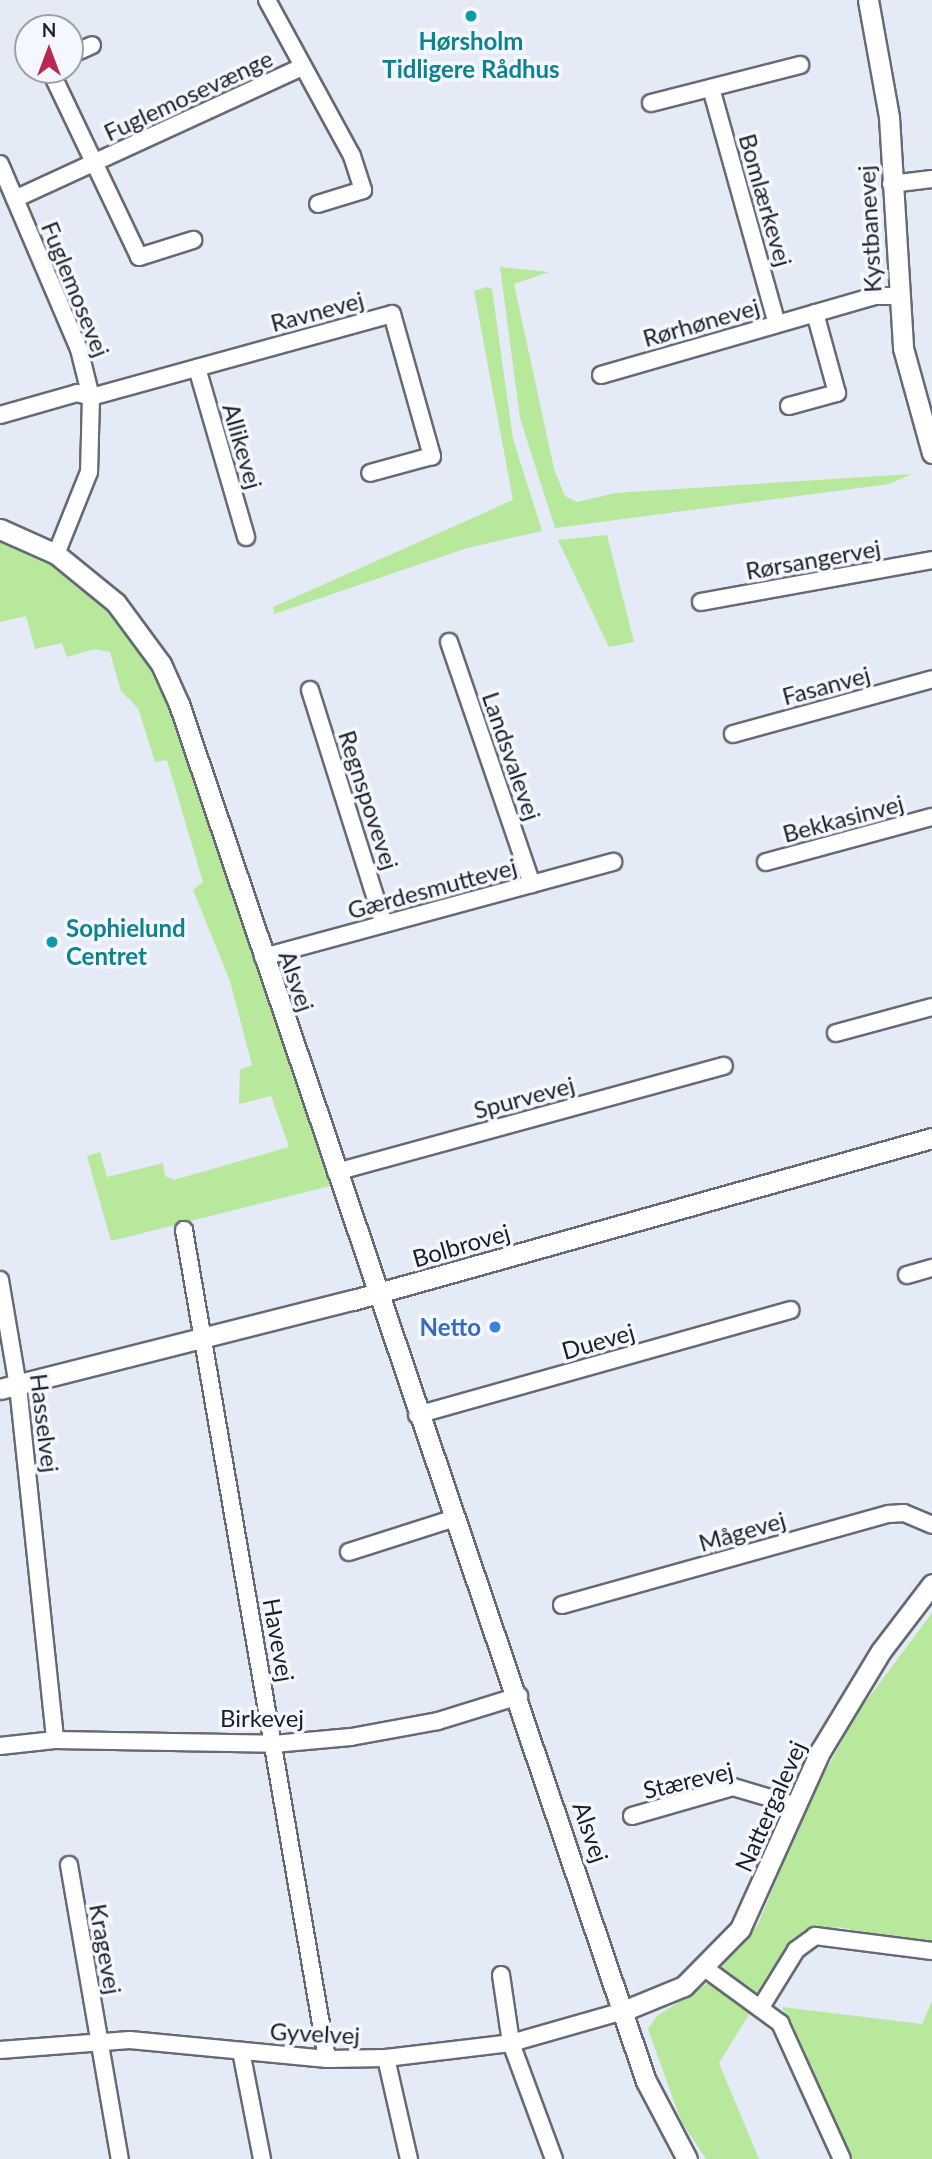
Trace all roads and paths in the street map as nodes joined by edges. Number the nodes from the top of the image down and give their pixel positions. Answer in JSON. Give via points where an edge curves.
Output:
{"nodes":[{"id":1,"x":267,"y":0,"type":"edge"},
{"id":2,"x":868,"y":0,"type":"edge"},
{"id":3,"x":92,"y":45,"type":"dead end"},
{"id":4,"x":84,"y":49,"type":"edge"},
{"id":5,"x":800,"y":65,"type":"dead end"},
{"id":6,"x":302,"y":67,"type":"junction"},
{"id":7,"x":56,"y":84,"type":"edge"},
{"id":8,"x":711,"y":88,"type":"junction"},
{"id":9,"x":651,"y":103,"type":"dead end"},
{"id":10,"x":0,"y":164,"type":"edge"},
{"id":11,"x":94,"y":165,"type":"junction"},
{"id":12,"x":932,"y":179,"type":"edge"},
{"id":13,"x":891,"y":184,"type":"junction"},
{"id":14,"x":15,"y":199,"type":"junction"},
{"id":15,"x":318,"y":204,"type":"dead end"},
{"id":16,"x":193,"y":240,"type":"dead end"},
{"id":17,"x":897,"y":296,"type":"junction"},
{"id":18,"x":815,"y":313,"type":"junction"},
{"id":19,"x":777,"y":324,"type":"junction"},
{"id":20,"x":197,"y":368,"type":"junction"},
{"id":21,"x":601,"y":375,"type":"dead end"},
{"id":22,"x":90,"y":397,"type":"junction"},
{"id":23,"x":789,"y":406,"type":"dead end"},
{"id":24,"x":0,"y":415,"type":"edge"},
{"id":25,"x":932,"y":453,"type":"edge"},
{"id":26,"x":370,"y":473,"type":"dead end"},
{"id":27,"x":0,"y":529,"type":"edge"},
{"id":28,"x":246,"y":537,"type":"dead end"},
{"id":29,"x":56,"y":554,"type":"junction"},
{"id":30,"x":932,"y":560,"type":"edge"},
{"id":31,"x":701,"y":602,"type":"dead end"},
{"id":32,"x":449,"y":642,"type":"dead end"},
{"id":33,"x":932,"y":679,"type":"edge"},
{"id":34,"x":310,"y":690,"type":"dead end"},
{"id":35,"x":733,"y":734,"type":"dead end"},
{"id":36,"x":932,"y":817,"type":"edge"},
{"id":37,"x":613,"y":862,"type":"dead end"},
{"id":38,"x":766,"y":862,"type":"dead end"},
{"id":39,"x":532,"y":884,"type":"junction"},
{"id":40,"x":384,"y":924,"type":"junction"},
{"id":41,"x":263,"y":957,"type":"junction"},
{"id":42,"x":932,"y":1007,"type":"edge"},
{"id":43,"x":836,"y":1033,"type":"dead end"},
{"id":44,"x":723,"y":1066,"type":"dead end"},
{"id":45,"x":932,"y":1138,"type":"edge"},
{"id":46,"x":337,"y":1172,"type":"junction"},
{"id":47,"x":184,"y":1230,"type":"dead end"},
{"id":48,"x":932,"y":1268,"type":"edge"},
{"id":49,"x":907,"y":1275,"type":"dead end"},
{"id":50,"x":0,"y":1280,"type":"edge"},
{"id":51,"x":377,"y":1294,"type":"junction"},
{"id":52,"x":791,"y":1310,"type":"dead end"},
{"id":53,"x":203,"y":1338,"type":"junction"},
{"id":54,"x":9,"y":1387,"type":"edge"},
{"id":55,"x":417,"y":1415,"type":"junction"},
{"id":56,"x":453,"y":1519,"type":"junction"},
{"id":57,"x":932,"y":1525,"type":"edge"},
{"id":58,"x":349,"y":1552,"type":"dead end"},
{"id":59,"x":932,"y":1584,"type":"edge"},
{"id":60,"x":562,"y":1605,"type":"dead end"},
{"id":61,"x":519,"y":1696,"type":"junction"},
{"id":62,"x":55,"y":1740,"type":"junction"},
{"id":63,"x":274,"y":1744,"type":"junction"},
{"id":64,"x":0,"y":1746,"type":"edge"},
{"id":65,"x":793,"y":1805,"type":"junction"},
{"id":66,"x":632,"y":1816,"type":"dead end"},
{"id":67,"x":69,"y":1865,"type":"dead end"},
{"id":68,"x":932,"y":1951,"type":"edge"},
{"id":69,"x":706,"y":1969,"type":"junction"},
{"id":70,"x":501,"y":1975,"type":"dead end"},
{"id":71,"x":761,"y":2007,"type":"junction"},
{"id":72,"x":622,"y":2011,"type":"junction"},
{"id":73,"x":98,"y":2040,"type":"junction"},
{"id":74,"x":511,"y":2043,"type":"junction"},
{"id":75,"x":0,"y":2050,"type":"edge"},
{"id":76,"x":241,"y":2051,"type":"junction"},
{"id":77,"x":327,"y":2059,"type":"junction"},
{"id":78,"x":386,"y":2059,"type":"junction"},
{"id":79,"x":120,"y":2159,"type":"edge"},
{"id":80,"x":262,"y":2159,"type":"edge"},
{"id":81,"x":409,"y":2159,"type":"edge"},
{"id":82,"x":554,"y":2159,"type":"edge"},
{"id":83,"x":687,"y":2159,"type":"edge"},
{"id":84,"x":842,"y":2159,"type":"edge"}],
"edges":[{"from":1,"to":6,"type":"street","name":"Fuglemosevænge"},
{"from":2,"to":13,"type":"street","name":"Kystbanevej","via":[[883,61]]},
{"from":3,"to":4,"type":"street"},
{"from":5,"to":8,"type":"street"},
{"from":6,"to":11,"type":"street","name":"Fuglemosevænge"},
{"from":6,"to":15,"type":"street","name":"Fuglemosevænge","via":[[352,156],[363,190]]},
{"from":7,"to":11,"type":"street","name":"Fuglemosevænge"},
{"from":8,"to":9,"type":"street"},
{"from":8,"to":19,"type":"street","name":"Bomlærkevej"},
{"from":10,"to":14,"type":"street","name":"Fuglemosevej"},
{"from":11,"to":14,"type":"street","name":"Fuglemosevænge"},
{"from":11,"to":16,"type":"street","name":"Fuglemosevænge","via":[[139,257]]},
{"from":12,"to":13,"type":"street"},
{"from":13,"to":17,"type":"street","name":"Kystbanevej"},
{"from":14,"to":22,"type":"street","name":"Fuglemosevej","via":[[79,349]]},
{"from":17,"to":18,"type":"street","name":"Rørhønevej","via":[[875,296]]},
{"from":17,"to":25,"type":"street","name":"Kystbanevej","via":[[906,361]]},
{"from":18,"to":19,"type":"street","name":"Rørhønevej"},
{"from":18,"to":23,"type":"street","via":[[837,393]]},
{"from":19,"to":21,"type":"street","name":"Rørhønevej"},
{"from":20,"to":22,"type":"street","name":"Ravnevej"},
{"from":20,"to":26,"type":"street","name":"Ravnevej","via":[[392,314],[432,456]]},
{"from":20,"to":28,"type":"street","name":"Allikevej"},
{"from":22,"to":24,"type":"street","name":"Ravnevej","via":[[77,393]]},
{"from":22,"to":29,"type":"street","name":"Fuglemosevej","via":[[89,472]]},
{"from":27,"to":29,"type":"street","name":"Alsvej"},
{"from":29,"to":41,"type":"street","name":"Alsvej","via":[[116,603],[161,664],[179,704]]},
{"from":30,"to":31,"type":"street","name":"Rørsangervej"},
{"from":32,"to":39,"type":"street","name":"Landsvalevej"},
{"from":33,"to":35,"type":"street","name":"Fasanvej"},
{"from":34,"to":40,"type":"street","name":"Regnspovevej"},
{"from":36,"to":38,"type":"street","name":"Bekkasinvej"},
{"from":37,"to":39,"type":"street","name":"Gærdesmuttevej"},
{"from":39,"to":40,"type":"street","name":"Gærdesmuttevej"},
{"from":40,"to":41,"type":"street","name":"Gærdesmuttevej"},
{"from":41,"to":46,"type":"street","name":"Alsvej"},
{"from":42,"to":43,"type":"street"},
{"from":44,"to":46,"type":"street","name":"Spurvevej"},
{"from":45,"to":51,"type":"street","name":"Bolbrovej"},
{"from":46,"to":51,"type":"street","name":"Alsvej"},
{"from":47,"to":53,"type":"street","name":"Havevej"},
{"from":48,"to":49,"type":"street"},
{"from":50,"to":54,"type":"street","name":"Hasselvej"},
{"from":51,"to":53,"type":"street","name":"Bolbrovej"},
{"from":51,"to":55,"type":"street","name":"Alsvej"},
{"from":52,"to":55,"type":"street","name":"Duevej"},
{"from":53,"to":54,"type":"street","name":"Bolbrovej"},
{"from":53,"to":63,"type":"street","name":"Havevej"},
{"from":54,"to":62,"type":"street","name":"Hasselvej"},
{"from":55,"to":56,"type":"street","name":"Alsvej"},
{"from":56,"to":58,"type":"street"},
{"from":56,"to":61,"type":"street","name":"Alsvej"},
{"from":57,"to":60,"type":"street","name":"Mågevej","via":[[904,1513],[889,1514]]},
{"from":59,"to":65,"type":"street","name":"Nattergalevej","via":[[848,1702]]},
{"from":61,"to":63,"type":"street","name":"Birkevej","via":[[438,1721],[351,1737]]},
{"from":61,"to":72,"type":"street","name":"Alsvej"},
{"from":62,"to":63,"type":"street","name":"Birkevej"},
{"from":62,"to":64,"type":"street","name":"Birkevej"},
{"from":63,"to":77,"type":"street","name":"Havevej"},
{"from":65,"to":66,"type":"street","name":"Stærevej","via":[[733,1787]]},
{"from":65,"to":69,"type":"street","name":"Nattergalevej","via":[[754,1906]]},
{"from":67,"to":73,"type":"street","name":"Kragevej"},
{"from":68,"to":71,"type":"street","via":[[815,1936],[796,1950]]},
{"from":69,"to":71,"type":"street"},
{"from":69,"to":72,"type":"street","name":"Nattergalevej","via":[[664,1997]]},
{"from":70,"to":74,"type":"street"},
{"from":71,"to":84,"type":"street","via":[[779,2023]]},
{"from":72,"to":74,"type":"street","name":"Gyvelvej"},
{"from":72,"to":83,"type":"street","name":"Alsvej","via":[[646,2081]]},
{"from":73,"to":75,"type":"street","name":"Gyvelvej"},
{"from":73,"to":76,"type":"street","name":"Gyvelvej"},
{"from":73,"to":79,"type":"street","name":"Kragevej"},
{"from":74,"to":78,"type":"street","name":"Gyvelvej"},
{"from":74,"to":82,"type":"street"},
{"from":76,"to":77,"type":"street","name":"Gyvelvej"},
{"from":76,"to":80,"type":"street"},
{"from":77,"to":78,"type":"street","name":"Gyvelvej"},
{"from":78,"to":81,"type":"street"}]}
